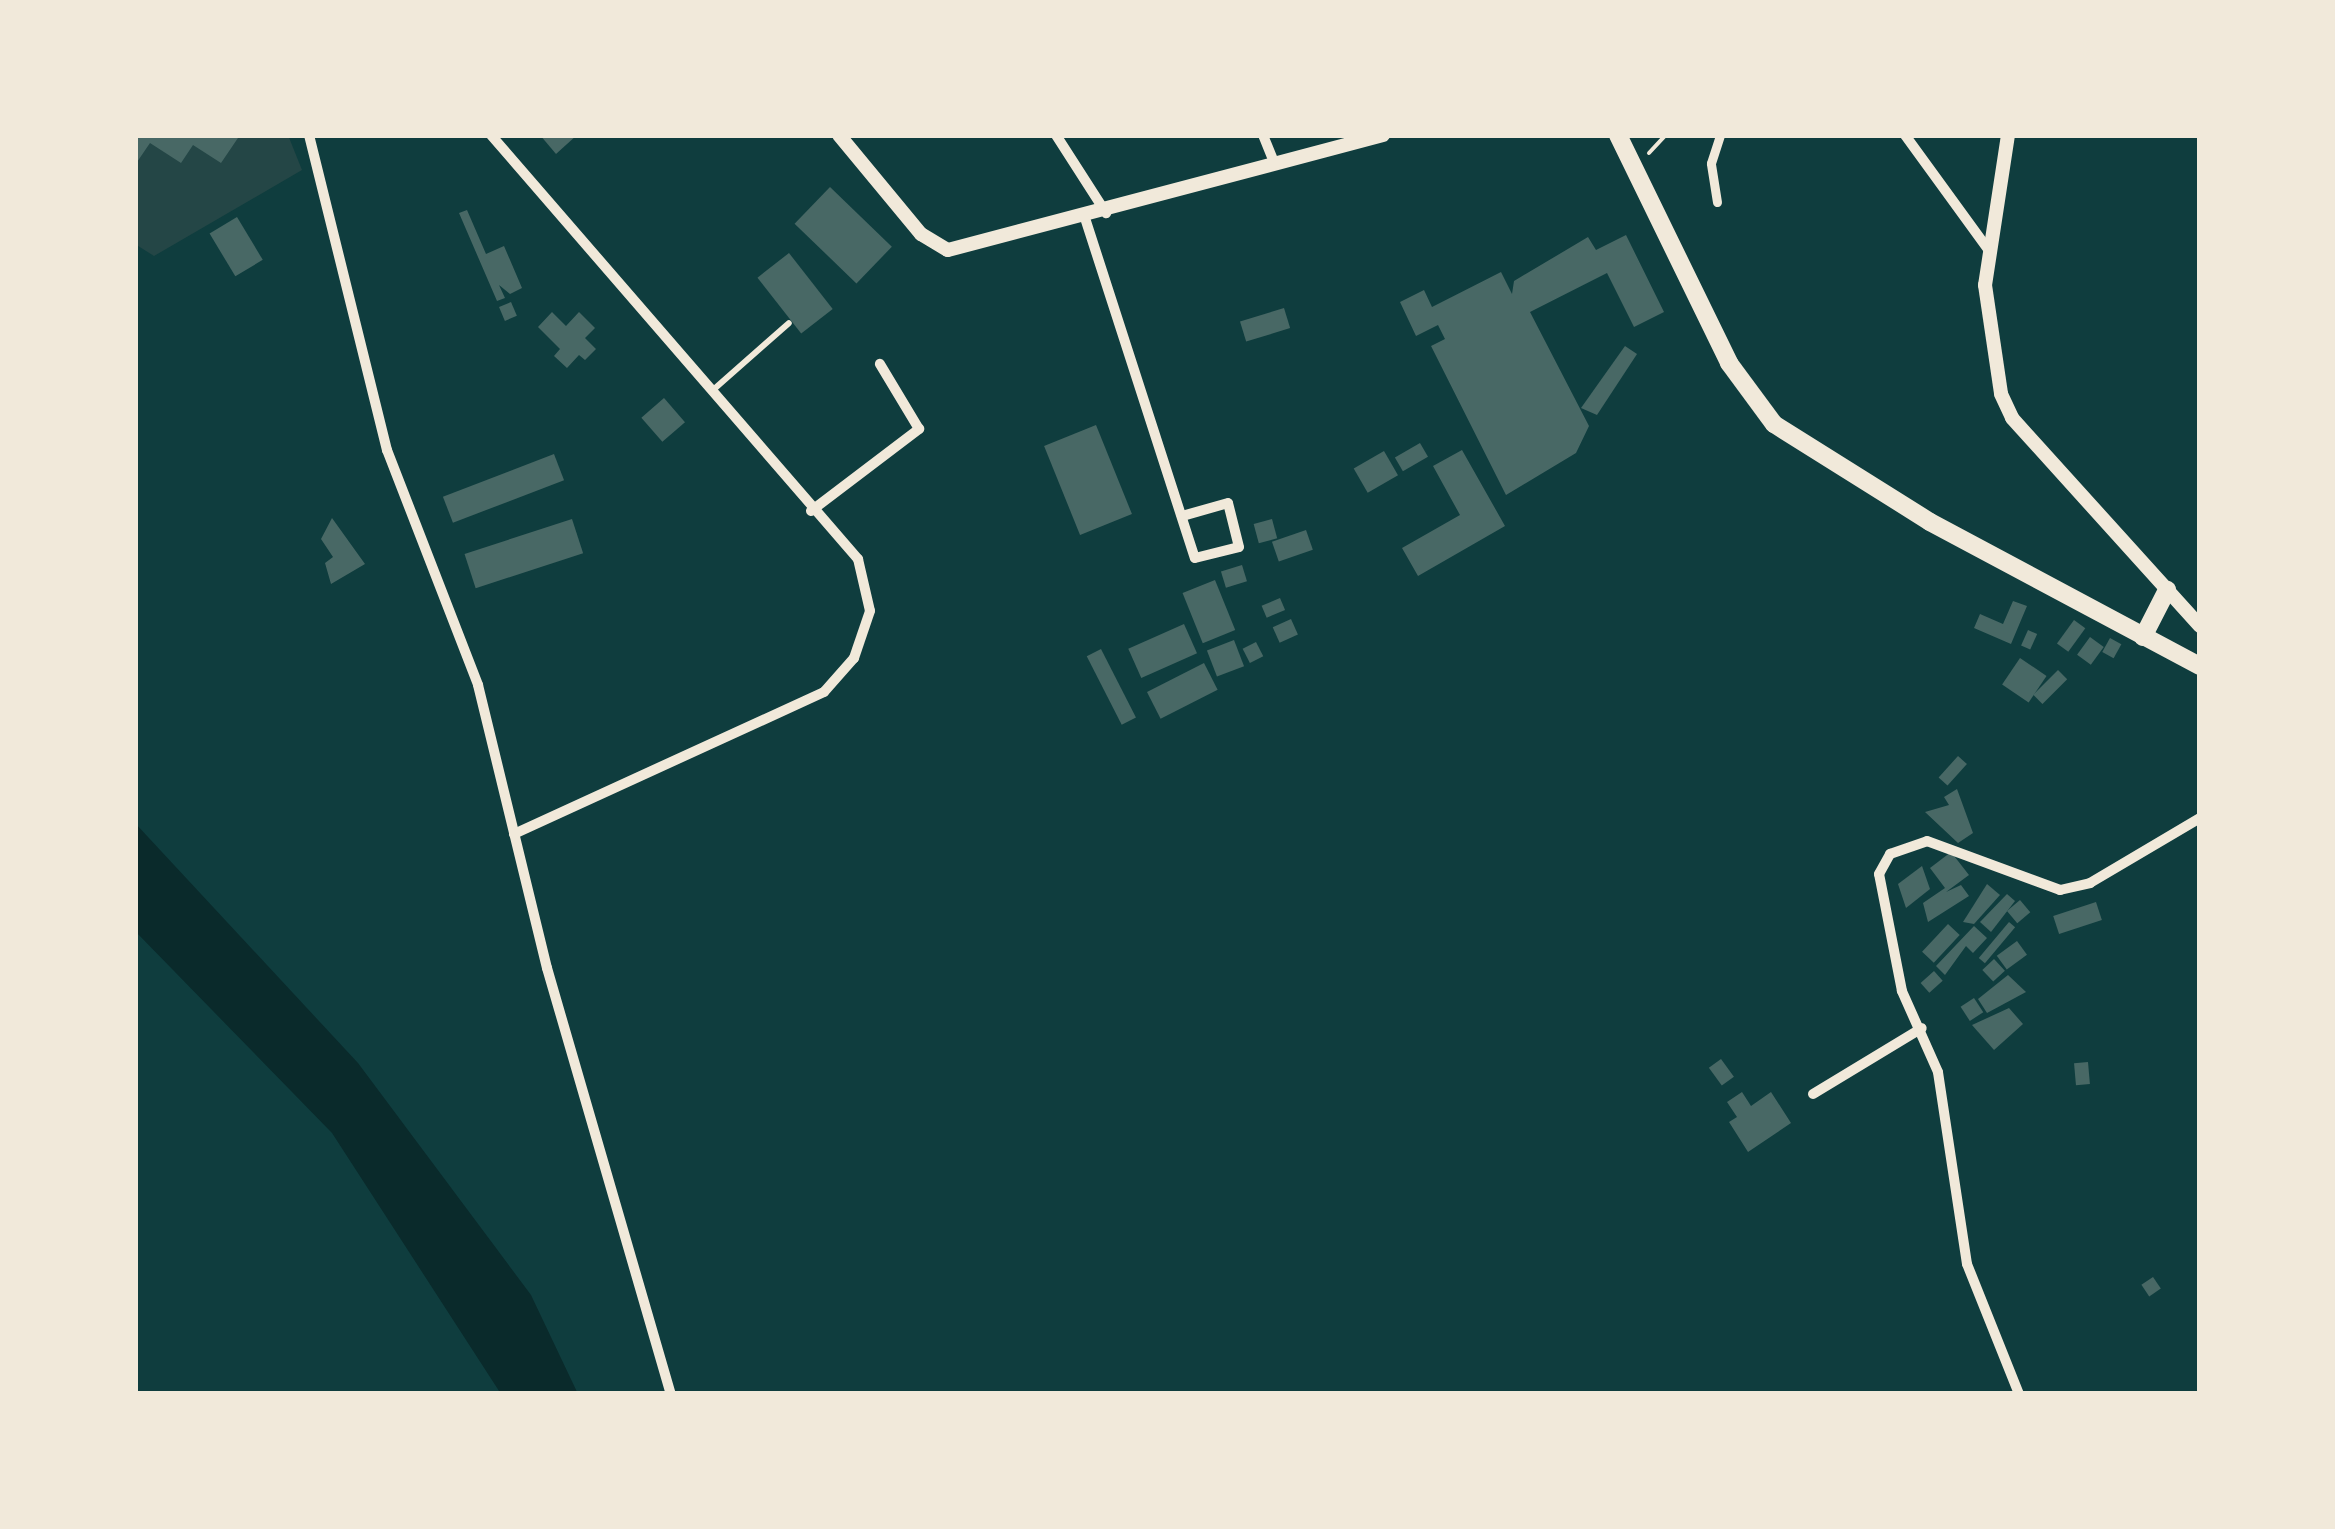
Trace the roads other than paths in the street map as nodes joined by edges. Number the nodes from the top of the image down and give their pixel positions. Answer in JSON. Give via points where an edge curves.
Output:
{"nodes":[{"id":1,"x":309,"y":135,"type":"edge"},
{"id":2,"x":491,"y":135,"type":"edge"},
{"id":3,"x":839,"y":135,"type":"edge"},
{"id":4,"x":1056,"y":135,"type":"edge"},
{"id":5,"x":1263,"y":135,"type":"edge"},
{"id":6,"x":1383,"y":135,"type":"edge"},
{"id":7,"x":1618,"y":135,"type":"edge"},
{"id":8,"x":1720,"y":135,"type":"edge"},
{"id":9,"x":1905,"y":135,"type":"edge"},
{"id":10,"x":2008,"y":135,"type":"edge"},
{"id":11,"x":1276,"y":164,"type":"junction"},
{"id":12,"x":1717,"y":202,"type":"dead end"},
{"id":13,"x":1106,"y":213,"type":"junction"},
{"id":14,"x":1085,"y":218,"type":"junction"},
{"id":15,"x":1990,"y":252,"type":"junction"},
{"id":16,"x":789,"y":322,"type":"dead end"},
{"id":17,"x":880,"y":364,"type":"dead end"},
{"id":18,"x":712,"y":391,"type":"junction"},
{"id":19,"x":811,"y":510,"type":"junction"},
{"id":20,"x":1182,"y":516,"type":"junction"},
{"id":21,"x":2167,"y":590,"type":"junction"},
{"id":22,"x":2200,"y":626,"type":"edge"},
{"id":23,"x":2143,"y":636,"type":"junction"},
{"id":24,"x":2200,"y":666,"type":"edge"},
{"id":25,"x":2200,"y":818,"type":"edge"},
{"id":26,"x":514,"y":834,"type":"junction"},
{"id":27,"x":1922,"y":1028,"type":"junction"},
{"id":28,"x":1813,"y":1094,"type":"dead end"},
{"id":29,"x":671,"y":1394,"type":"edge"},
{"id":30,"x":2018,"y":1394,"type":"edge"}],
"edges":[{"from":1,"to":26,"type":"street","via":[[387,450],[478,685]]},
{"from":2,"to":18,"type":"street"},
{"from":3,"to":14,"type":"street","via":[[920,234],[948,250]]},
{"from":4,"to":13,"type":"street"},
{"from":5,"to":11,"type":"street"},
{"from":6,"to":11,"type":"street"},
{"from":7,"to":23,"type":"main road","via":[[1729,362],[1774,424],[1802,449]]},
{"from":8,"to":12,"type":"street","via":[[1711,163]]},
{"from":9,"to":15,"type":"street"},
{"from":10,"to":15,"type":"street"},
{"from":11,"to":13,"type":"street"},
{"from":13,"to":14,"type":"street"},
{"from":14,"to":20,"type":"street"},
{"from":15,"to":21,"type":"street","via":[[1986,313],[2012,418]]},
{"from":16,"to":18,"type":"lane"},
{"from":17,"to":19,"type":"street","via":[[920,429]]},
{"from":18,"to":19,"type":"street"},
{"from":19,"to":26,"type":"street","via":[[858,559],[870,612],[854,658],[824,692]]},
{"from":20,"to":20,"type":"street","via":[[1228,503],[1239,547],[1196,558]]},
{"from":21,"to":22,"type":"street"},
{"from":21,"to":23,"type":"main road"},
{"from":23,"to":24,"type":"main road"},
{"from":25,"to":27,"type":"street","via":[[2090,884],[2060,890],[1927,840],[1890,854],[1879,874],[1885,930]]},
{"from":26,"to":29,"type":"street"},
{"from":27,"to":28,"type":"street"},
{"from":27,"to":30,"type":"street","via":[[1967,1264]]}]}
